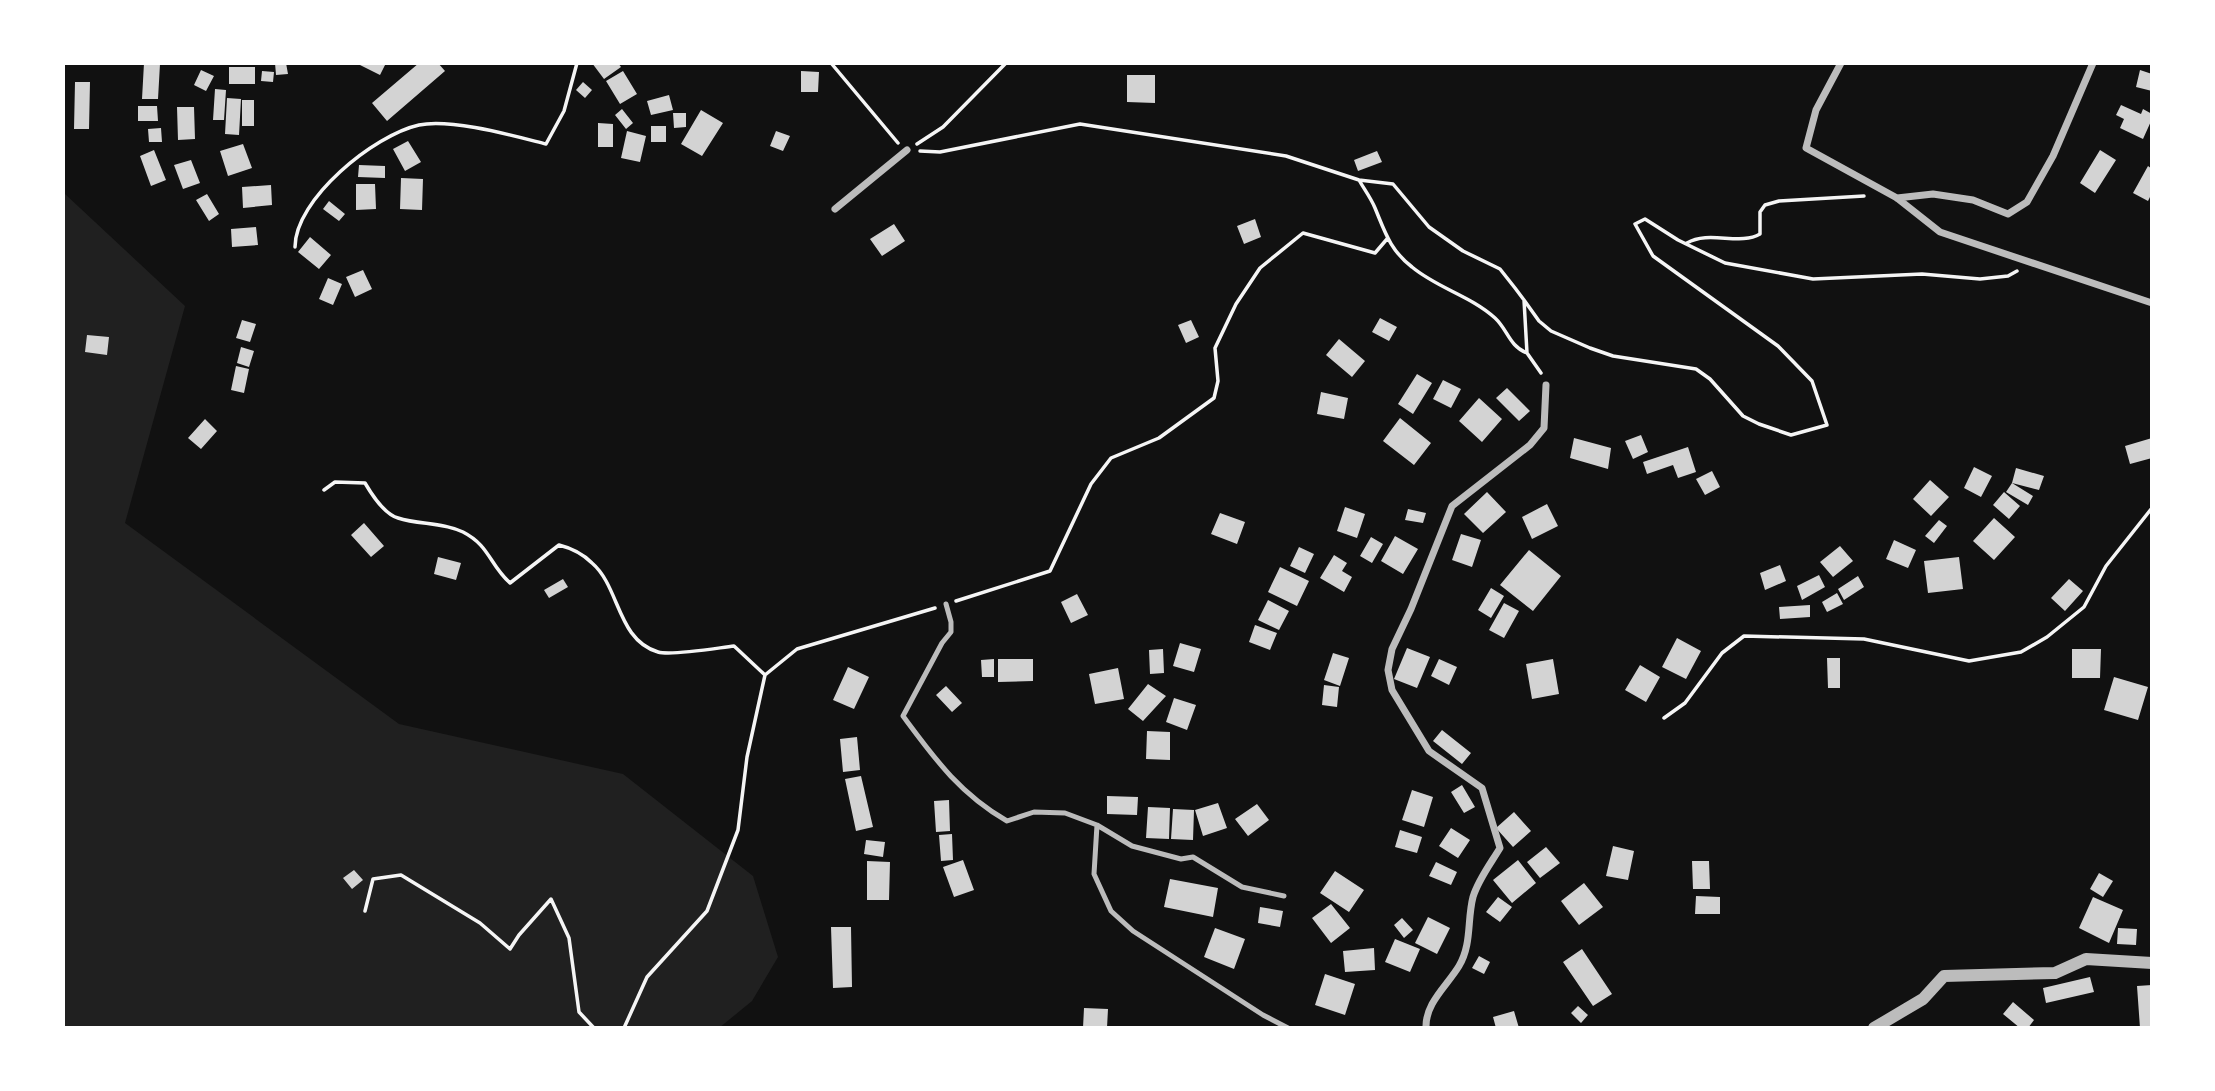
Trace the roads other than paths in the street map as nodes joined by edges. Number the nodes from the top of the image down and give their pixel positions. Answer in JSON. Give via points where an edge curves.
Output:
{"nodes":[{"id":1,"x":1841,"y":63,"type":"edge"},
{"id":2,"x":2093,"y":63,"type":"edge"},
{"id":3,"x":907,"y":150,"type":"road end"},
{"id":4,"x":1897,"y":198,"type":"junction"},
{"id":5,"x":835,"y":209,"type":"dead end"},
{"id":6,"x":2152,"y":303,"type":"edge"},
{"id":7,"x":1546,"y":385,"type":"road end"},
{"id":8,"x":946,"y":604,"type":"road end"},
{"id":9,"x":1097,"y":825,"type":"junction"},
{"id":10,"x":1284,"y":896,"type":"dead end"},
{"id":11,"x":2152,"y":963,"type":"edge"},
{"id":12,"x":1288,"y":1028,"type":"edge"},
{"id":13,"x":1426,"y":1028,"type":"edge"},
{"id":14,"x":1874,"y":1028,"type":"edge"}],
"edges":[{"from":1,"to":4,"type":"street","via":[[1816,110],[1806,148]]},
{"from":2,"to":4,"type":"street","via":[[2053,156],[2027,202],[2008,214],[1973,200],[1933,194]]},
{"from":3,"to":5,"type":"street"},
{"from":4,"to":6,"type":"street","via":[[1940,232]]},
{"from":7,"to":13,"type":"street","via":[[1544,428],[1530,445],[1452,506],[1392,649],[1388,670],[1392,690],[1429,751],[1482,788],[1500,848],[1474,895],[1468,948],[1441,988],[1425,1020]]},
{"from":8,"to":9,"type":"lane","via":[[951,632],[903,716],[941,767],[980,805],[1007,821],[1034,812],[1065,813]]},
{"from":9,"to":10,"type":"lane","via":[[1132,846],[1181,859],[1193,857],[1242,887]]},
{"from":9,"to":12,"type":"lane","via":[[1094,874],[1111,911],[1133,931]]},
{"from":11,"to":14,"type":"street","via":[[2086,960],[2055,973],[1944,976],[1923,999]]}]}
